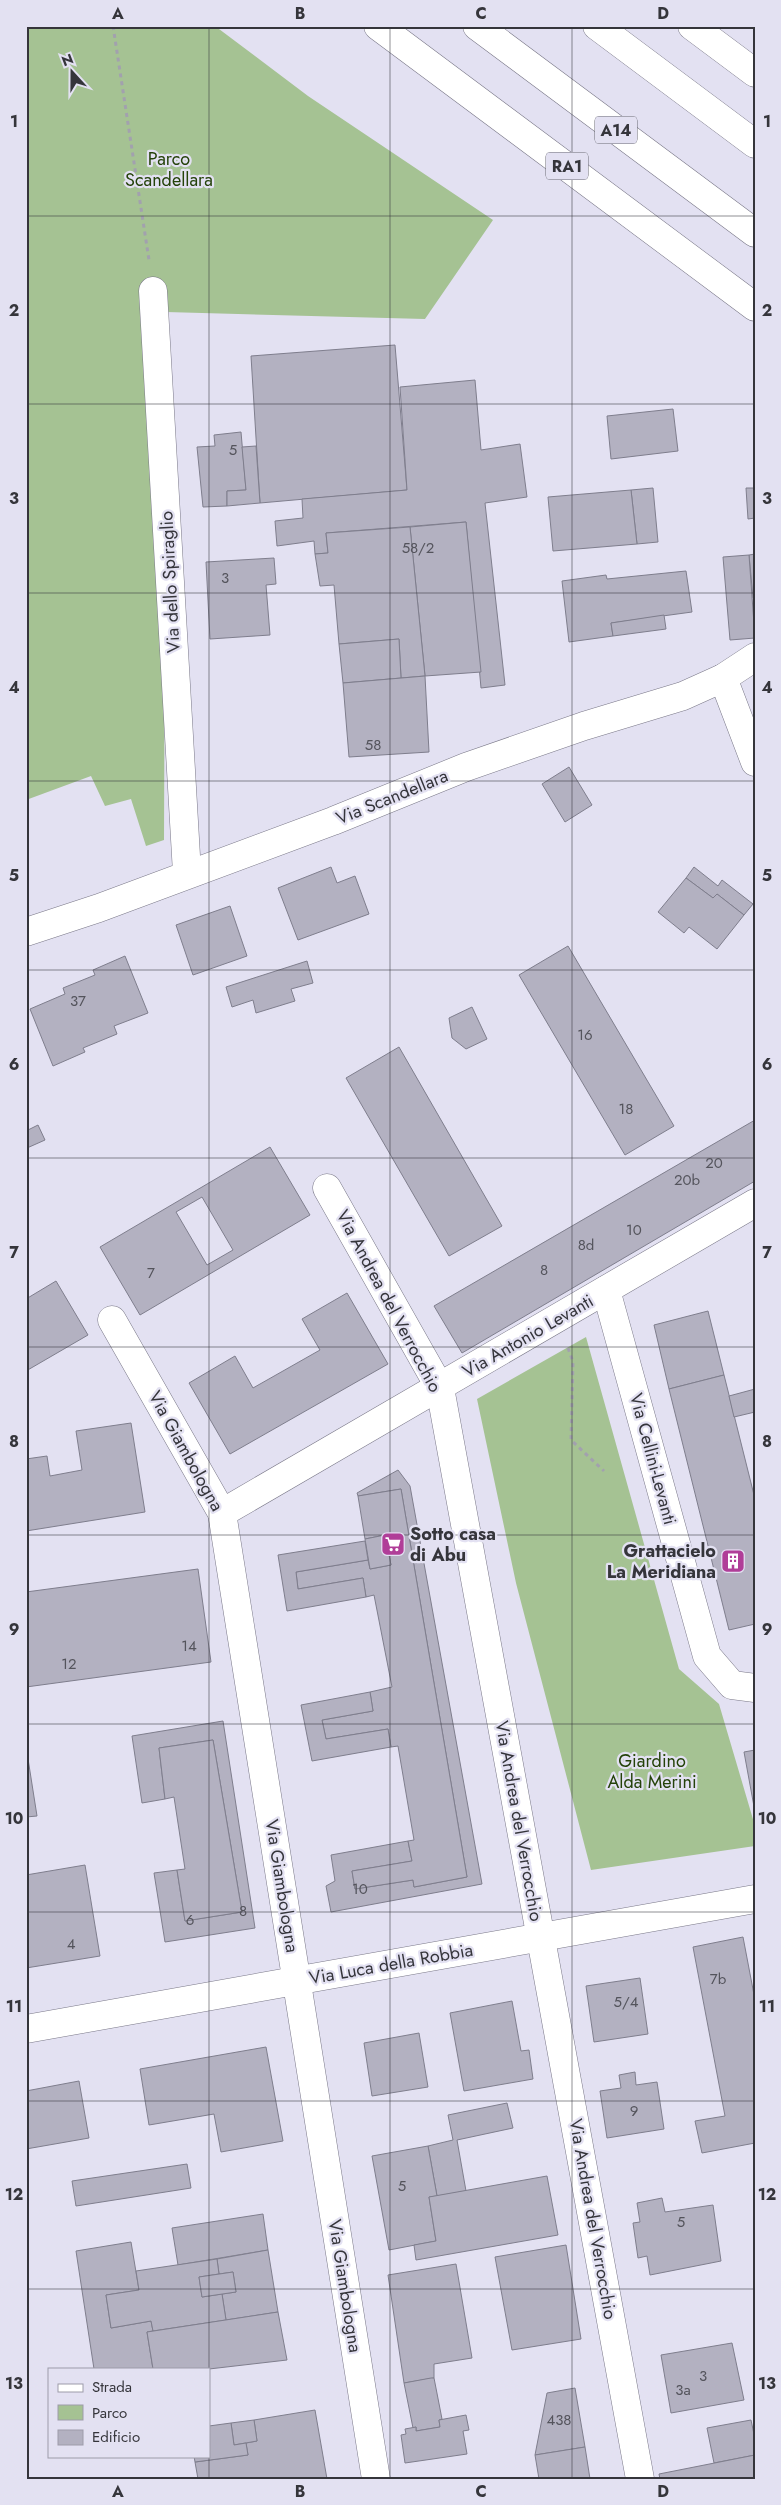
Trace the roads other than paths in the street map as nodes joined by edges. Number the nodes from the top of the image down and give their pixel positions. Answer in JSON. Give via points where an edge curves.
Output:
{"nodes":[{"id":1,"x":378,"y":26,"type":"edge"},
{"id":2,"x":478,"y":26,"type":"edge"},
{"id":3,"x":598,"y":26,"type":"edge"},
{"id":4,"x":692,"y":26,"type":"edge"},
{"id":5,"x":755,"y":74,"type":"edge"},
{"id":6,"x":755,"y":144,"type":"edge"},
{"id":7,"x":755,"y":233,"type":"edge"},
{"id":8,"x":153,"y":291,"type":"road end"},
{"id":9,"x":755,"y":307,"type":"edge"},
{"id":10,"x":755,"y":656,"type":"edge"},
{"id":11,"x":723,"y":678,"type":"junction"},
{"id":12,"x":755,"y":762,"type":"edge"},
{"id":13,"x":187,"y":873,"type":"junction"},
{"id":14,"x":26,"y":932,"type":"edge"},
{"id":15,"x":328,"y":1188,"type":"dead end"},
{"id":16,"x":755,"y":1203,"type":"edge"},
{"id":17,"x":606,"y":1290,"type":"junction"},
{"id":18,"x":112,"y":1320,"type":"dead end"},
{"id":19,"x":440,"y":1388,"type":"junction"},
{"id":20,"x":222,"y":1513,"type":"junction"},
{"id":21,"x":755,"y":1688,"type":"edge"},
{"id":22,"x":755,"y":1899,"type":"edge"},
{"id":23,"x":541,"y":1937,"type":"junction"},
{"id":24,"x":296,"y":1980,"type":"junction"},
{"id":25,"x":26,"y":2028,"type":"edge"},
{"id":26,"x":376,"y":2479,"type":"edge"},
{"id":27,"x":640,"y":2479,"type":"edge"}],
"edges":[{"from":1,"to":9,"type":"main road","number":"RA1"},
{"from":2,"to":7,"type":"main road","number":"A14"},
{"from":3,"to":6,"type":"main road"},
{"from":4,"to":5,"type":"main road"},
{"from":8,"to":13,"type":"main road","name":"Via dello Spiraglio"},
{"from":10,"to":11,"type":"main road","name":"Via Scandellara"},
{"from":11,"to":12,"type":"main road"},
{"from":11,"to":13,"type":"main road","name":"Via Scandellara","via":[[683,696],[466,767],[333,821]]},
{"from":13,"to":14,"type":"main road","name":"Via Scandellara","via":[[100,908]]},
{"from":15,"to":19,"type":"main road","name":"Via Andrea del Verrocchio"},
{"from":16,"to":17,"type":"main road","name":"Via Antonio Levanti"},
{"from":17,"to":19,"type":"main road","name":"Via Antonio Levanti"},
{"from":17,"to":21,"type":"main road","name":"Via Cellini-Levanti","via":[[707,1656],[732,1685]]},
{"from":18,"to":20,"type":"main road","name":"Via Giambologna"},
{"from":19,"to":20,"type":"main road","name":"Via Antonio Levanti"},
{"from":19,"to":23,"type":"main road","name":"Via Andrea del Verrocchio"},
{"from":20,"to":24,"type":"main road","name":"Via Giambologna"},
{"from":22,"to":23,"type":"main road","name":"Via Luca della Robbia"},
{"from":23,"to":24,"type":"main road","name":"Via Luca della Robbia"},
{"from":23,"to":27,"type":"main road","name":"Via Andrea del Verrocchio"},
{"from":24,"to":25,"type":"main road","name":"Via Luca della Robbia"},
{"from":24,"to":26,"type":"main road","name":"Via Giambologna"}]}
